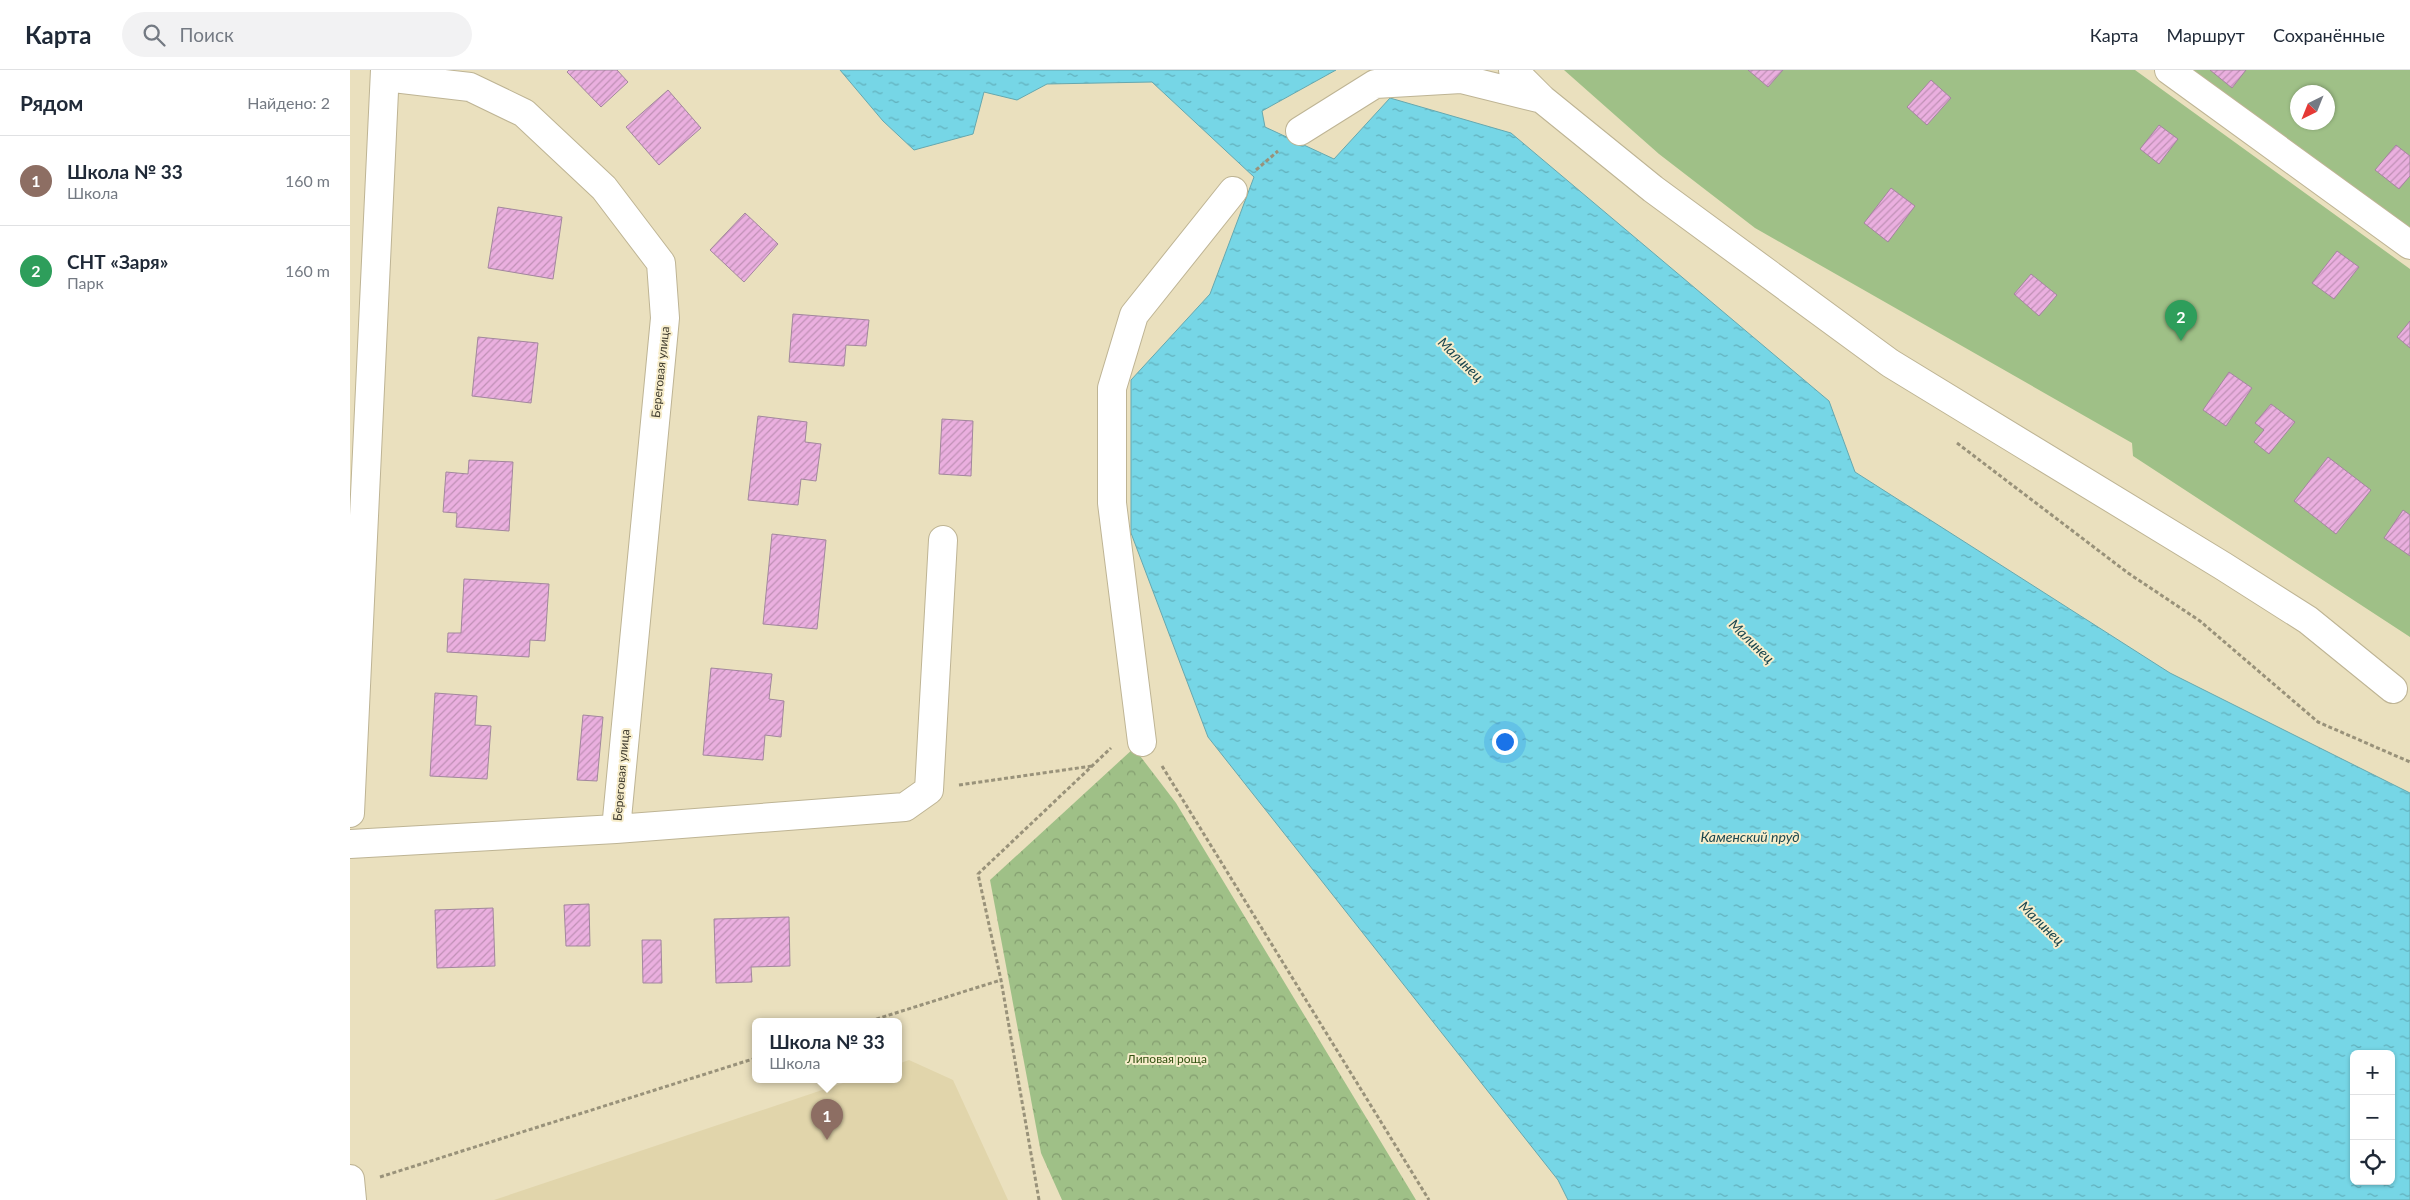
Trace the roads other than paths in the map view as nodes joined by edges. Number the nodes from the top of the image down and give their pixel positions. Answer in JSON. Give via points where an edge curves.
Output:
{"nodes":[{"id":1,"x":1513,"y":70,"type":"edge"},
{"id":2,"x":2169,"y":70,"type":"edge"},
{"id":3,"x":385,"y":74,"type":"edge"},
{"id":4,"x":1542,"y":99,"type":"junction"},
{"id":5,"x":1300,"y":131,"type":"road end"},
{"id":6,"x":1233,"y":191,"type":"road end"},
{"id":7,"x":2410,"y":246,"type":"edge"},
{"id":8,"x":943,"y":540,"type":"dead end"},
{"id":9,"x":2393,"y":688,"type":"dead end"},
{"id":10,"x":1142,"y":742,"type":"road end"},
{"id":11,"x":350,"y":813,"type":"edge"},
{"id":12,"x":616,"y":829,"type":"junction"},
{"id":13,"x":350,"y":844,"type":"edge"},
{"id":14,"x":350,"y":1179,"type":"edge"},
{"id":15,"x":350,"y":1187,"type":"edge"},
{"id":16,"x":352,"y":1200,"type":"edge"}],
"edges":[{"from":1,"to":4,"type":"street"},
{"from":2,"to":7,"type":"street"},
{"from":3,"to":11,"type":"street"},
{"from":3,"to":12,"type":"street","name":"Береговая улица","via":[[470,86],[524,113],[604,188],[661,263],[665,318]]},
{"from":4,"to":5,"type":"street","via":[[1462,79],[1375,84]]},
{"from":4,"to":9,"type":"street","via":[[1653,189],[1890,363],[2308,620]]},
{"from":6,"to":10,"type":"street","via":[[1134,315],[1112,388],[1112,502]]},
{"from":8,"to":12,"type":"street","via":[[929,790],[905,807]]},
{"from":12,"to":13,"type":"street"},
{"from":14,"to":15,"type":"street"},
{"from":15,"to":16,"type":"street"}]}
